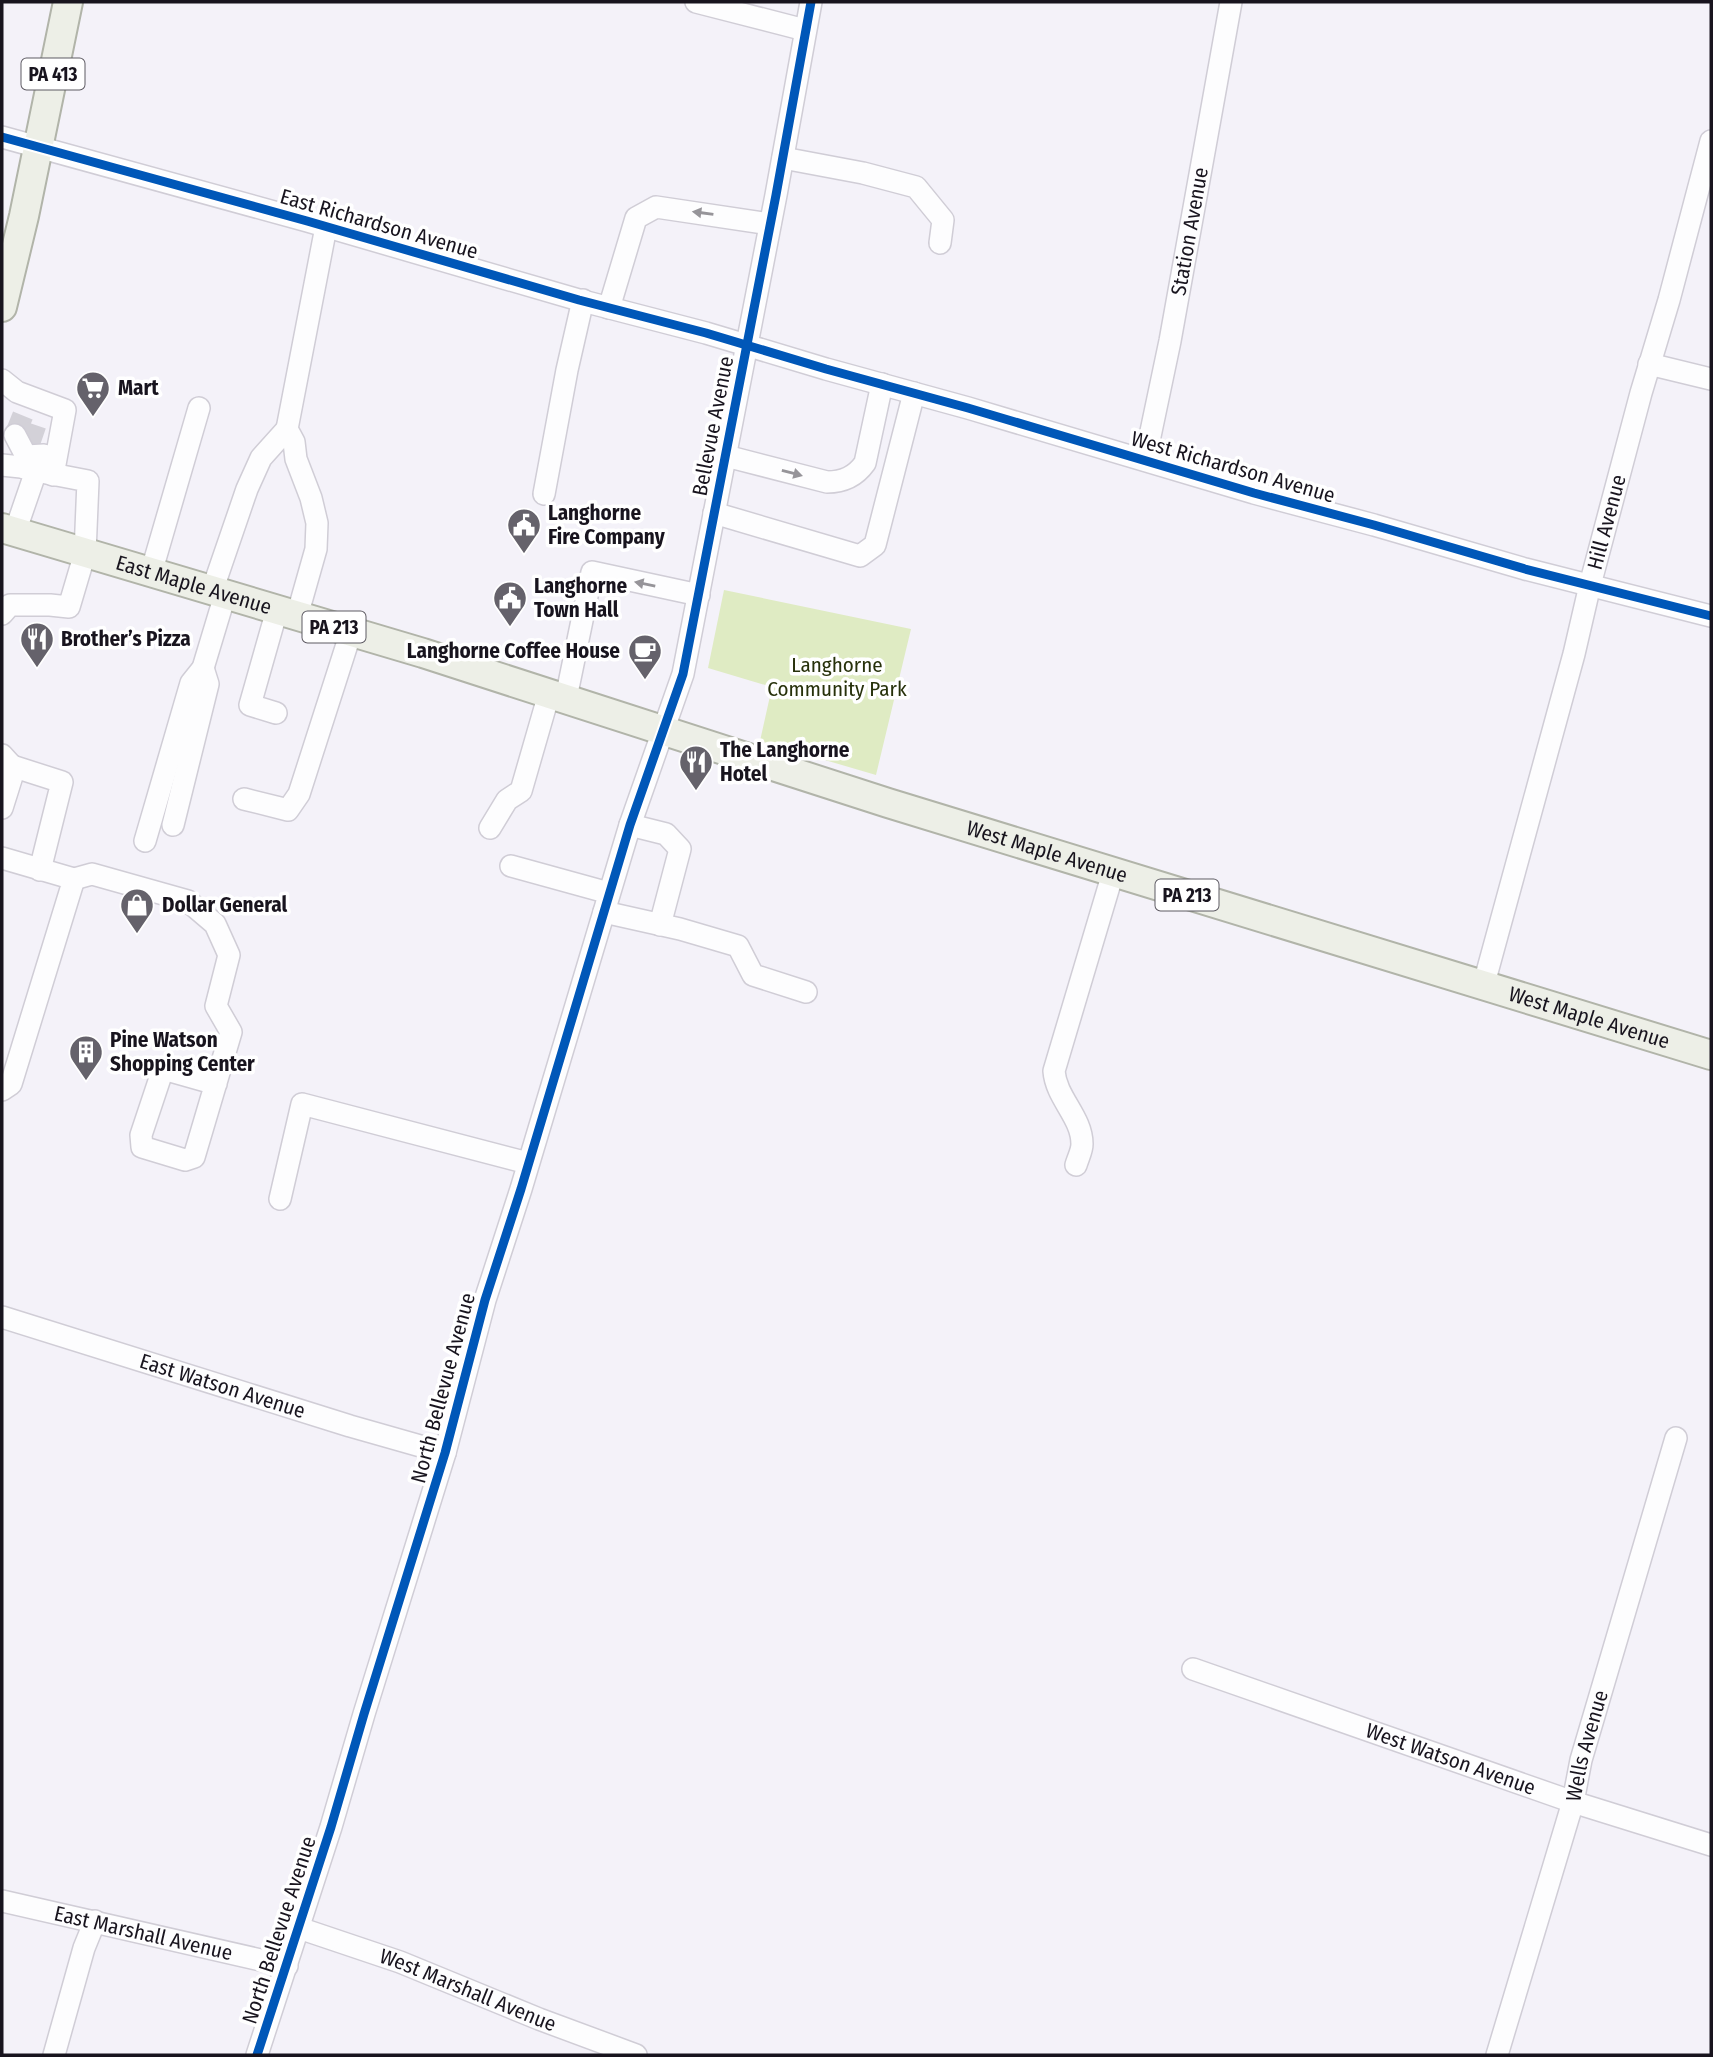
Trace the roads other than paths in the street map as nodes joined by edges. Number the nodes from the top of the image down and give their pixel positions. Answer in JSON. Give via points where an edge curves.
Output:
{"nodes":[{"id":1,"x":68,"y":2,"type":"edge"},
{"id":2,"x":696,"y":2,"type":"edge"},
{"id":3,"x":811,"y":2,"type":"edge"},
{"id":4,"x":1231,"y":2,"type":"edge"},
{"id":5,"x":806,"y":30,"type":"junction"},
{"id":6,"x":2,"y":137,"type":"edge"},
{"id":7,"x":1711,"y":141,"type":"edge"},
{"id":8,"x":38,"y":146,"type":"junction"},
{"id":9,"x":783,"y":158,"type":"junction"},
{"id":10,"x":770,"y":224,"type":"junction"},
{"id":11,"x":326,"y":227,"type":"junction"},
{"id":12,"x":940,"y":243,"type":"dead end"},
{"id":13,"x":583,"y":300,"type":"junction"},
{"id":14,"x":2,"y":307,"type":"edge"},
{"id":15,"x":609,"y":308,"type":"junction"},
{"id":16,"x":747,"y":346,"type":"junction"},
{"id":17,"x":1649,"y":364,"type":"junction"},
{"id":18,"x":1711,"y":379,"type":"edge"},
{"id":19,"x":2,"y":380,"type":"edge"},
{"id":20,"x":881,"y":384,"type":"junction"},
{"id":21,"x":914,"y":393,"type":"junction"},
{"id":22,"x":199,"y":408,"type":"dead end"},
{"id":23,"x":287,"y":429,"type":"junction"},
{"id":24,"x":726,"y":456,"type":"junction"},
{"id":25,"x":28,"y":458,"type":"edge"},
{"id":26,"x":1145,"y":460,"type":"junction"},
{"id":27,"x":544,"y":494,"type":"dead end"},
{"id":28,"x":714,"y":513,"type":"junction"},
{"id":29,"x":8,"y":530,"type":"edge"},
{"id":30,"x":85,"y":554,"type":"junction"},
{"id":31,"x":151,"y":573,"type":"junction"},
{"id":32,"x":1590,"y":585,"type":"junction"},
{"id":33,"x":218,"y":593,"type":"junction"},
{"id":34,"x":699,"y":595,"type":"junction"},
{"id":35,"x":287,"y":613,"type":"junction"},
{"id":36,"x":2,"y":614,"type":"edge"},
{"id":37,"x":1711,"y":616,"type":"edge"},
{"id":38,"x":351,"y":632,"type":"junction"},
{"id":39,"x":203,"y":668,"type":"junction"},
{"id":40,"x":558,"y":696,"type":"junction"},
{"id":41,"x":276,"y":713,"type":"dead end"},
{"id":42,"x":665,"y":731,"type":"junction"},
{"id":43,"x":7,"y":760,"type":"edge"},
{"id":44,"x":244,"y":799,"type":"dead end"},
{"id":45,"x":2,"y":808,"type":"edge"},
{"id":46,"x":173,"y":825,"type":"dead end"},
{"id":47,"x":630,"y":825,"type":"junction"},
{"id":48,"x":490,"y":828,"type":"dead end"},
{"id":49,"x":145,"y":841,"type":"dead end"},
{"id":50,"x":2,"y":858,"type":"edge"},
{"id":51,"x":511,"y":866,"type":"dead end"},
{"id":52,"x":40,"y":870,"type":"junction"},
{"id":53,"x":1113,"y":873,"type":"junction"},
{"id":54,"x":74,"y":879,"type":"junction"},
{"id":55,"x":607,"y":903,"type":"junction"},
{"id":56,"x":660,"y":925,"type":"junction"},
{"id":57,"x":1483,"y":986,"type":"junction"},
{"id":58,"x":806,"y":992,"type":"dead end"},
{"id":59,"x":1711,"y":1055,"type":"edge"},
{"id":60,"x":215,"y":1084,"type":"junction"},
{"id":61,"x":2,"y":1090,"type":"edge"},
{"id":62,"x":528,"y":1163,"type":"junction"},
{"id":63,"x":1076,"y":1165,"type":"dead end"},
{"id":64,"x":280,"y":1199,"type":"dead end"},
{"id":65,"x":2,"y":1317,"type":"edge"},
{"id":66,"x":1676,"y":1438,"type":"dead end"},
{"id":67,"x":445,"y":1453,"type":"junction"},
{"id":68,"x":1193,"y":1669,"type":"dead end"},
{"id":69,"x":1573,"y":1802,"type":"junction"},
{"id":70,"x":1711,"y":1845,"type":"edge"},
{"id":71,"x":2,"y":1901,"type":"edge"},
{"id":72,"x":95,"y":1921,"type":"junction"},
{"id":73,"x":299,"y":1928,"type":"junction"},
{"id":74,"x":287,"y":1966,"type":"junction"},
{"id":75,"x":54,"y":2055,"type":"edge"},
{"id":76,"x":257,"y":2055,"type":"edge"},
{"id":77,"x":636,"y":2055,"type":"edge"},
{"id":78,"x":1497,"y":2055,"type":"edge"}],
"edges":[{"from":1,"to":8,"type":"main road","number":"PA 413"},
{"from":2,"to":5,"type":"street"},
{"from":3,"to":5,"type":"street","name":"Bellevue Avenue"},
{"from":4,"to":26,"type":"street","name":"Station Avenue"},
{"from":5,"to":9,"type":"street","name":"Bellevue Avenue"},
{"from":6,"to":8,"type":"street","name":"East Richardson Avenue"},
{"from":7,"to":17,"type":"street","name":"Hill Avenue"},
{"from":8,"to":11,"type":"street","name":"East Richardson Avenue"},
{"from":8,"to":14,"type":"main road","number":"PA 413"},
{"from":9,"to":10,"type":"street","name":"Bellevue Avenue"},
{"from":9,"to":12,"type":"street","via":[[916,187],[943,220]]},
{"from":10,"to":15,"type":"street","one_way":true,"via":[[656,207],[636,218]]},
{"from":10,"to":16,"type":"street","name":"Bellevue Avenue"},
{"from":11,"to":13,"type":"street","name":"East Richardson Avenue"},
{"from":11,"to":23,"type":"street"},
{"from":13,"to":15,"type":"street","name":"East Richardson Avenue"},
{"from":13,"to":27,"type":"street"},
{"from":15,"to":16,"type":"street","name":"East Richardson Avenue"},
{"from":16,"to":20,"type":"street","name":"West Richardson Avenue"},
{"from":16,"to":24,"type":"street","name":"Bellevue Avenue"},
{"from":17,"to":18,"type":"street"},
{"from":17,"to":32,"type":"street","name":"Hill Avenue"},
{"from":19,"to":25,"type":"street","via":[[40,414],[65,410]]},
{"from":20,"to":21,"type":"street","name":"West Richardson Avenue"},
{"from":24,"to":20,"type":"street","one_way":true,"via":[[842,482],[865,463]]},
{"from":21,"to":26,"type":"street","name":"West Richardson Avenue"},
{"from":21,"to":28,"type":"street","via":[[875,545],[860,556]]},
{"from":22,"to":31,"type":"street"},
{"from":23,"to":33,"type":"street","via":[[261,458],[247,489]]},
{"from":23,"to":35,"type":"street","via":[[295,442],[317,523],[316,550]]},
{"from":24,"to":28,"type":"street","name":"Bellevue Avenue"},
{"from":25,"to":29,"type":"street"},
{"from":25,"to":30,"type":"street","via":[[88,481]]},
{"from":26,"to":32,"type":"street","name":"West Richardson Avenue"},
{"from":28,"to":34,"type":"street","name":"Bellevue Avenue"},
{"from":29,"to":30,"type":"main road","name":"East Maple Avenue","number":"PA 213"},
{"from":30,"to":31,"type":"main road","name":"East Maple Avenue","number":"PA 213"},
{"from":30,"to":36,"type":"street","via":[[69,607],[10,606]]},
{"from":31,"to":33,"type":"main road","name":"East Maple Avenue","number":"PA 213"},
{"from":32,"to":37,"type":"street","name":"West Richardson Avenue"},
{"from":32,"to":57,"type":"street","name":"Hill Avenue"},
{"from":33,"to":35,"type":"main road","name":"East Maple Avenue","number":"PA 213"},
{"from":33,"to":39,"type":"street"},
{"from":34,"to":40,"type":"street","one_way":true,"via":[[592,572]]},
{"from":34,"to":42,"type":"street","name":"Bellevue Avenue","via":[[683,674]]},
{"from":35,"to":38,"type":"main road","name":"East Maple Avenue","number":"PA 213"},
{"from":35,"to":41,"type":"street","via":[[250,705]]},
{"from":38,"to":40,"type":"main road","name":"East Maple Avenue","number":"PA 213"},
{"from":38,"to":44,"type":"street","via":[[299,794],[288,810]]},
{"from":39,"to":46,"type":"street","via":[[208,684]]},
{"from":39,"to":49,"type":"street","via":[[191,683]]},
{"from":40,"to":42,"type":"main road","name":"East Maple Avenue","number":"PA 213"},
{"from":40,"to":48,"type":"street","via":[[521,791],[507,800]]},
{"from":42,"to":47,"type":"street","name":"North Bellevue Avenue"},
{"from":42,"to":53,"type":"main road","name":"West Maple Avenue","number":"PA 213"},
{"from":43,"to":45,"type":"street","via":[[13,774]]},
{"from":43,"to":52,"type":"street","via":[[62,782]]},
{"from":47,"to":55,"type":"street","name":"North Bellevue Avenue"},
{"from":47,"to":56,"type":"street","via":[[666,834],[680,849]]},
{"from":50,"to":52,"type":"street"},
{"from":51,"to":55,"type":"street"},
{"from":52,"to":54,"type":"street"},
{"from":53,"to":57,"type":"main road","name":"West Maple Avenue","number":"PA 213"},
{"from":53,"to":63,"type":"street","via":[[1054,1072],[1055,1084],[1080,1130],[1082,1145]]},
{"from":54,"to":60,"type":"street","via":[[92,874],[188,901],[215,924],[229,955],[216,1006],[231,1032]]},
{"from":54,"to":61,"type":"street","via":[[11,1084]]},
{"from":55,"to":56,"type":"street"},
{"from":55,"to":62,"type":"street","name":"North Bellevue Avenue"},
{"from":56,"to":58,"type":"street","via":[[738,946],[753,975]]},
{"from":57,"to":59,"type":"main road","name":"West Maple Avenue","number":"PA 213"},
{"from":60,"to":60,"type":"street","via":[[194,1157],[185,1160],[142,1147],[141,1135],[163,1069]]},
{"from":62,"to":64,"type":"street","via":[[302,1104]]},
{"from":62,"to":67,"type":"street","name":"North Bellevue Avenue","via":[[485,1300]]},
{"from":65,"to":67,"type":"street","name":"East Watson Avenue"},
{"from":66,"to":69,"type":"street","name":"Wells Avenue","via":[[1581,1760]]},
{"from":67,"to":73,"type":"street","name":"North Bellevue Avenue"},
{"from":68,"to":69,"type":"street","name":"West Watson Avenue"},
{"from":69,"to":70,"type":"street","name":"West Watson Avenue"},
{"from":69,"to":78,"type":"street","name":"Wells Avenue"},
{"from":71,"to":72,"type":"street","name":"East Marshall Avenue"},
{"from":72,"to":74,"type":"street","name":"East Marshall Avenue"},
{"from":72,"to":75,"type":"street"},
{"from":73,"to":74,"type":"street","name":"North Bellevue Avenue"},
{"from":73,"to":77,"type":"street","name":"West Marshall Avenue","via":[[400,1962]]},
{"from":74,"to":76,"type":"street","name":"North Bellevue Avenue"}]}
